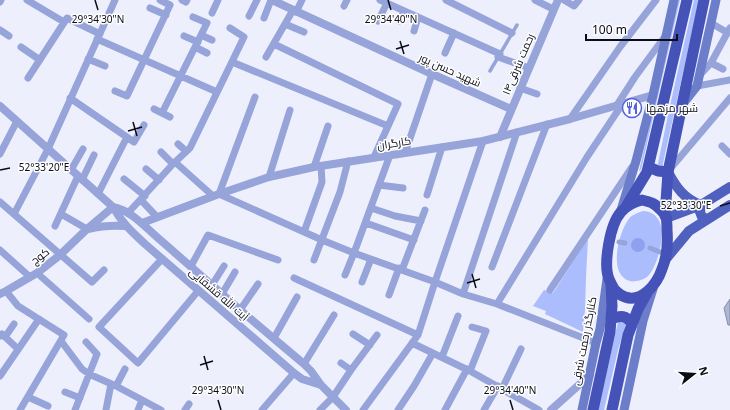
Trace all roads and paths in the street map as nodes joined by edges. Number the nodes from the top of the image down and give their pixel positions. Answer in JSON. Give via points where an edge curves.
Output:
{"nodes":[{"id":1,"x":27,"y":0,"type":"edge"},
{"id":2,"x":160,"y":0,"type":"edge"},
{"id":3,"x":218,"y":0,"type":"edge"},
{"id":4,"x":257,"y":0,"type":"edge"},
{"id":5,"x":272,"y":0,"type":"edge"},
{"id":6,"x":302,"y":0,"type":"edge"},
{"id":7,"x":446,"y":0,"type":"edge"},
{"id":8,"x":535,"y":0,"type":"edge"},
{"id":9,"x":558,"y":0,"type":"edge"},
{"id":10,"x":564,"y":0,"type":"edge"},
{"id":11,"x":580,"y":0,"type":"edge"},
{"id":12,"x":656,"y":0,"type":"edge"},
{"id":13,"x":674,"y":0,"type":"edge"},
{"id":14,"x":687,"y":0,"type":"edge"},
{"id":15,"x":704,"y":0,"type":"edge"},
{"id":16,"x":716,"y":0,"type":"edge"},
{"id":17,"x":112,"y":1,"type":"edge"},
{"id":18,"x":383,"y":1,"type":"edge"},
{"id":19,"x":150,"y":8,"type":"dead end"},
{"id":20,"x":553,"y":9,"type":"junction"},
{"id":21,"x":295,"y":11,"type":"junction"},
{"id":22,"x":404,"y":11,"type":"junction"},
{"id":23,"x":212,"y":13,"type":"dead end"},
{"id":24,"x":166,"y":15,"type":"junction"},
{"id":25,"x":249,"y":16,"type":"dead end"},
{"id":26,"x":193,"y":17,"type":"dead end"},
{"id":27,"x":418,"y":17,"type":"junction"},
{"id":28,"x":264,"y":18,"type":"dead end"},
{"id":29,"x":378,"y":21,"type":"dead end"},
{"id":30,"x":399,"y":21,"type":"dead end"},
{"id":31,"x":64,"y":22,"type":"junction"},
{"id":32,"x":711,"y":23,"type":"junction"},
{"id":33,"x":285,"y":24,"type":"junction"},
{"id":34,"x":517,"y":25,"type":"dead end"},
{"id":35,"x":230,"y":28,"type":"dead end"},
{"id":36,"x":0,"y":30,"type":"edge"},
{"id":37,"x":414,"y":30,"type":"dead end"},
{"id":38,"x":729,"y":31,"type":"edge"},
{"id":39,"x":304,"y":32,"type":"dead end"},
{"id":40,"x":454,"y":33,"type":"junction"},
{"id":41,"x":512,"y":33,"type":"junction"},
{"id":42,"x":667,"y":33,"type":"junction"},
{"id":43,"x":201,"y":35,"type":"junction"},
{"id":44,"x":9,"y":36,"type":"dead end"},
{"id":45,"x":99,"y":36,"type":"junction"},
{"id":46,"x":184,"y":36,"type":"dead end"},
{"id":47,"x":212,"y":40,"type":"dead end"},
{"id":48,"x":196,"y":44,"type":"junction"},
{"id":49,"x":274,"y":44,"type":"junction"},
{"id":50,"x":21,"y":47,"type":"dead end"},
{"id":51,"x":207,"y":53,"type":"dead end"},
{"id":52,"x":445,"y":53,"type":"dead end"},
{"id":53,"x":499,"y":56,"type":"junction"},
{"id":54,"x":266,"y":57,"type":"dead end"},
{"id":55,"x":88,"y":59,"type":"junction"},
{"id":56,"x":40,"y":60,"type":"junction"},
{"id":57,"x":144,"y":60,"type":"junction"},
{"id":58,"x":232,"y":62,"type":"junction"},
{"id":59,"x":711,"y":63,"type":"junction"},
{"id":60,"x":105,"y":66,"type":"dead end"},
{"id":61,"x":529,"y":68,"type":"junction"},
{"id":62,"x":723,"y":69,"type":"dead end"},
{"id":63,"x":490,"y":71,"type":"dead end"},
{"id":64,"x":432,"y":74,"type":"junction"},
{"id":65,"x":181,"y":76,"type":"junction"},
{"id":66,"x":28,"y":78,"type":"dead end"},
{"id":67,"x":730,"y":80,"type":"edge"},
{"id":68,"x":698,"y":81,"type":"junction"},
{"id":69,"x":520,"y":88,"type":"junction"},
{"id":70,"x":115,"y":91,"type":"dead end"},
{"id":71,"x":217,"y":92,"type":"junction"},
{"id":72,"x":537,"y":94,"type":"dead end"},
{"id":73,"x":653,"y":95,"type":"junction"},
{"id":74,"x":255,"y":97,"type":"dead end"},
{"id":75,"x":70,"y":98,"type":"junction"},
{"id":76,"x":730,"y":98,"type":"edge"},
{"id":77,"x":620,"y":104,"type":"junction"},
{"id":78,"x":0,"y":106,"type":"edge"},
{"id":79,"x":682,"y":106,"type":"junction"},
{"id":80,"x":154,"y":109,"type":"dead end"},
{"id":81,"x":511,"y":109,"type":"junction"},
{"id":82,"x":290,"y":110,"type":"dead end"},
{"id":83,"x":162,"y":113,"type":"junction"},
{"id":84,"x":170,"y":117,"type":"dead end"},
{"id":85,"x":570,"y":119,"type":"junction"},
{"id":86,"x":17,"y":121,"type":"junction"},
{"id":87,"x":547,"y":124,"type":"junction"},
{"id":88,"x":144,"y":125,"type":"dead end"},
{"id":89,"x":328,"y":126,"type":"dead end"},
{"id":90,"x":388,"y":126,"type":"junction"},
{"id":91,"x":517,"y":132,"type":"junction"},
{"id":92,"x":127,"y":137,"type":"junction"},
{"id":93,"x":500,"y":137,"type":"junction"},
{"id":94,"x":484,"y":141,"type":"junction"},
{"id":95,"x":178,"y":144,"type":"dead end"},
{"id":96,"x":722,"y":146,"type":"dead end"},
{"id":97,"x":442,"y":147,"type":"junction"},
{"id":98,"x":48,"y":149,"type":"junction"},
{"id":99,"x":83,"y":149,"type":"dead end"},
{"id":100,"x":186,"y":151,"type":"junction"},
{"id":101,"x":161,"y":152,"type":"dead end"},
{"id":102,"x":405,"y":153,"type":"junction"},
{"id":103,"x":0,"y":154,"type":"edge"},
{"id":104,"x":730,"y":154,"type":"edge"},
{"id":105,"x":94,"y":155,"type":"dead end"},
{"id":106,"x":390,"y":155,"type":"junction"},
{"id":107,"x":374,"y":157,"type":"junction"},
{"id":108,"x":348,"y":161,"type":"junction"},
{"id":109,"x":636,"y":161,"type":"junction"},
{"id":110,"x":174,"y":163,"type":"junction"},
{"id":111,"x":318,"y":166,"type":"junction"},
{"id":112,"x":649,"y":167,"type":"junction"},
{"id":113,"x":146,"y":169,"type":"dead end"},
{"id":114,"x":71,"y":170,"type":"junction"},
{"id":115,"x":668,"y":172,"type":"junction"},
{"id":116,"x":269,"y":177,"type":"junction"},
{"id":117,"x":80,"y":178,"type":"junction"},
{"id":118,"x":124,"y":178,"type":"dead end"},
{"id":119,"x":158,"y":180,"type":"junction"},
{"id":120,"x":379,"y":185,"type":"junction"},
{"id":121,"x":730,"y":187,"type":"edge"},
{"id":122,"x":403,"y":188,"type":"dead end"},
{"id":123,"x":98,"y":194,"type":"junction"},
{"id":124,"x":216,"y":195,"type":"junction"},
{"id":125,"x":427,"y":195,"type":"dead end"},
{"id":126,"x":143,"y":198,"type":"junction"},
{"id":127,"x":0,"y":202,"type":"edge"},
{"id":128,"x":701,"y":205,"type":"junction"},
{"id":129,"x":730,"y":205,"type":"edge"},
{"id":130,"x":113,"y":207,"type":"junction"},
{"id":131,"x":371,"y":208,"type":"junction"},
{"id":132,"x":425,"y":210,"type":"dead end"},
{"id":133,"x":624,"y":210,"type":"junction"},
{"id":134,"x":128,"y":213,"type":"junction"},
{"id":135,"x":14,"y":214,"type":"junction"},
{"id":136,"x":60,"y":214,"type":"junction"},
{"id":137,"x":157,"y":217,"type":"junction"},
{"id":138,"x":666,"y":217,"type":"junction"},
{"id":139,"x":707,"y":219,"type":"junction"},
{"id":140,"x":421,"y":221,"type":"junction"},
{"id":141,"x":142,"y":223,"type":"junction"},
{"id":142,"x":366,"y":223,"type":"junction"},
{"id":143,"x":55,"y":226,"type":"dead end"},
{"id":144,"x":126,"y":226,"type":"junction"},
{"id":145,"x":87,"y":229,"type":"junction"},
{"id":146,"x":304,"y":232,"type":"junction"},
{"id":147,"x":322,"y":240,"type":"junction"},
{"id":148,"x":414,"y":240,"type":"junction"},
{"id":149,"x":619,"y":242,"type":"dead end"},
{"id":150,"x":625,"y":243,"type":"dead end"},
{"id":151,"x":650,"y":248,"type":"dead end"},
{"id":152,"x":0,"y":250,"type":"edge"},
{"id":153,"x":354,"y":253,"type":"junction"},
{"id":154,"x":60,"y":255,"type":"junction"},
{"id":155,"x":663,"y":256,"type":"junction"},
{"id":156,"x":162,"y":259,"type":"junction"},
{"id":157,"x":371,"y":259,"type":"junction"},
{"id":158,"x":278,"y":260,"type":"dead end"},
{"id":159,"x":314,"y":260,"type":"dead end"},
{"id":160,"x":191,"y":266,"type":"junction"},
{"id":161,"x":224,"y":266,"type":"dead end"},
{"id":162,"x":492,"y":267,"type":"dead end"},
{"id":163,"x":400,"y":269,"type":"junction"},
{"id":164,"x":104,"y":270,"type":"dead end"},
{"id":165,"x":236,"y":272,"type":"dead end"},
{"id":166,"x":33,"y":275,"type":"junction"},
{"id":167,"x":345,"y":275,"type":"dead end"},
{"id":168,"x":294,"y":278,"type":"dead end"},
{"id":169,"x":610,"y":280,"type":"junction"},
{"id":170,"x":362,"y":282,"type":"dead end"},
{"id":171,"x":435,"y":282,"type":"junction"},
{"id":172,"x":258,"y":284,"type":"dead end"},
{"id":173,"x":212,"y":285,"type":"junction"},
{"id":174,"x":651,"y":288,"type":"junction"},
{"id":175,"x":550,"y":290,"type":"dead end"},
{"id":176,"x":198,"y":291,"type":"junction"},
{"id":177,"x":3,"y":292,"type":"edge"},
{"id":178,"x":222,"y":294,"type":"junction"},
{"id":179,"x":463,"y":294,"type":"junction"},
{"id":180,"x":388,"y":295,"type":"dead end"},
{"id":181,"x":298,"y":297,"type":"dead end"},
{"id":182,"x":497,"y":304,"type":"junction"},
{"id":183,"x":240,"y":310,"type":"junction"},
{"id":184,"x":334,"y":315,"type":"dead end"},
{"id":185,"x":458,"y":316,"type":"dead end"},
{"id":186,"x":38,"y":319,"type":"junction"},
{"id":187,"x":89,"y":319,"type":"dead end"},
{"id":188,"x":611,"y":319,"type":"junction"},
{"id":189,"x":14,"y":324,"type":"dead end"},
{"id":190,"x":632,"y":324,"type":"junction"},
{"id":191,"x":472,"y":327,"type":"dead end"},
{"id":192,"x":353,"y":334,"type":"dead end"},
{"id":193,"x":377,"y":335,"type":"dead end"},
{"id":194,"x":418,"y":335,"type":"junction"},
{"id":195,"x":3,"y":337,"type":"edge"},
{"id":196,"x":62,"y":338,"type":"junction"},
{"id":197,"x":274,"y":338,"type":"junction"},
{"id":198,"x":86,"y":342,"type":"dead end"},
{"id":199,"x":412,"y":343,"type":"junction"},
{"id":200,"x":596,"y":343,"type":"junction"},
{"id":201,"x":370,"y":345,"type":"junction"},
{"id":202,"x":18,"y":349,"type":"junction"},
{"id":203,"x":521,"y":349,"type":"dead end"},
{"id":204,"x":433,"y":353,"type":"junction"},
{"id":205,"x":442,"y":357,"type":"junction"},
{"id":206,"x":342,"y":363,"type":"dead end"},
{"id":207,"x":304,"y":364,"type":"junction"},
{"id":208,"x":125,"y":369,"type":"dead end"},
{"id":209,"x":351,"y":370,"type":"junction"},
{"id":210,"x":469,"y":370,"type":"junction"},
{"id":211,"x":294,"y":373,"type":"junction"},
{"id":212,"x":89,"y":374,"type":"junction"},
{"id":213,"x":590,"y":375,"type":"junction"},
{"id":214,"x":0,"y":376,"type":"edge"},
{"id":215,"x":113,"y":385,"type":"junction"},
{"id":216,"x":321,"y":385,"type":"junction"},
{"id":217,"x":500,"y":388,"type":"junction"},
{"id":218,"x":65,"y":392,"type":"dead end"},
{"id":219,"x":28,"y":397,"type":"junction"},
{"id":220,"x":333,"y":397,"type":"junction"},
{"id":221,"x":80,"y":398,"type":"junction"},
{"id":222,"x":142,"y":400,"type":"junction"},
{"id":223,"x":48,"y":406,"type":"dead end"},
{"id":224,"x":20,"y":410,"type":"edge"},
{"id":225,"x":75,"y":410,"type":"edge"},
{"id":226,"x":106,"y":410,"type":"edge"},
{"id":227,"x":138,"y":410,"type":"edge"},
{"id":228,"x":161,"y":410,"type":"edge"},
{"id":229,"x":262,"y":410,"type":"edge"},
{"id":230,"x":320,"y":410,"type":"edge"},
{"id":231,"x":346,"y":410,"type":"edge"},
{"id":232,"x":363,"y":410,"type":"edge"},
{"id":233,"x":398,"y":410,"type":"edge"},
{"id":234,"x":446,"y":410,"type":"edge"},
{"id":235,"x":484,"y":410,"type":"edge"},
{"id":236,"x":539,"y":410,"type":"edge"},
{"id":237,"x":551,"y":410,"type":"edge"},
{"id":238,"x":582,"y":410,"type":"edge"},
{"id":239,"x":593,"y":410,"type":"edge"},
{"id":240,"x":612,"y":410,"type":"edge"},
{"id":241,"x":624,"y":410,"type":"edge"}],
"edges":[{"from":1,"to":31,"type":"street"},
{"from":2,"to":24,"type":"street","via":[[170,5]]},
{"from":3,"to":23,"type":"street"},
{"from":4,"to":25,"type":"street"},
{"from":5,"to":21,"type":"street","name":"شهید حسن پور"},
{"from":5,"to":28,"type":"street"},
{"from":6,"to":21,"type":"street"},
{"from":7,"to":41,"type":"street"},
{"from":8,"to":20,"type":"street"},
{"from":9,"to":20,"type":"street","name":"۱۴رحمت شرقی"},
{"from":10,"to":11,"type":"street","via":[[574,6]]},
{"from":12,"to":85,"type":"street"},
{"from":13,"to":42,"type":"main road"},
{"from":14,"to":112,"type":"highway"},
{"from":15,"to":79,"type":"highway"},
{"from":16,"to":32,"type":"main road"},
{"from":17,"to":45,"type":"street"},
{"from":18,"to":22,"type":"street"},
{"from":18,"to":29,"type":"street"},
{"from":19,"to":24,"type":"street"},
{"from":20,"to":61,"type":"street","name":"۱۴رحمت شرقی"},
{"from":21,"to":33,"type":"street"},
{"from":21,"to":64,"type":"street","name":"شهید حسن پور"},
{"from":22,"to":27,"type":"street"},
{"from":22,"to":30,"type":"street"},
{"from":24,"to":57,"type":"street"},
{"from":26,"to":43,"type":"street","via":[[207,23]]},
{"from":27,"to":37,"type":"street"},
{"from":27,"to":40,"type":"street"},
{"from":31,"to":45,"type":"street","via":[[67,18]]},
{"from":31,"to":56,"type":"street"},
{"from":32,"to":38,"type":"street"},
{"from":32,"to":68,"type":"main road"},
{"from":33,"to":39,"type":"street"},
{"from":33,"to":49,"type":"street"},
{"from":34,"to":41,"type":"lane"},
{"from":35,"to":58,"type":"street","via":[[244,37]]},
{"from":36,"to":44,"type":"street"},
{"from":38,"to":59,"type":"street"},
{"from":40,"to":52,"type":"street"},
{"from":40,"to":53,"type":"street"},
{"from":41,"to":53,"type":"lane"},
{"from":42,"to":73,"type":"main road"},
{"from":42,"to":77,"type":"street","via":[[635,77]]},
{"from":43,"to":47,"type":"street"},
{"from":43,"to":48,"type":"street"},
{"from":45,"to":55,"type":"street"},
{"from":45,"to":57,"type":"street"},
{"from":46,"to":48,"type":"street"},
{"from":48,"to":51,"type":"street"},
{"from":48,"to":65,"type":"street"},
{"from":49,"to":54,"type":"street"},
{"from":49,"to":90,"type":"street","via":[[398,104]]},
{"from":50,"to":56,"type":"street"},
{"from":53,"to":61,"type":"street"},
{"from":53,"to":63,"type":"lane"},
{"from":55,"to":60,"type":"street"},
{"from":55,"to":75,"type":"street"},
{"from":56,"to":66,"type":"street"},
{"from":57,"to":65,"type":"street"},
{"from":57,"to":70,"type":"street","via":[[127,96]]},
{"from":58,"to":71,"type":"street"},
{"from":58,"to":90,"type":"street"},
{"from":59,"to":62,"type":"street"},
{"from":59,"to":68,"type":"street"},
{"from":61,"to":69,"type":"street","name":"۱۴رحمت شرقی"},
{"from":64,"to":81,"type":"street","name":"شهید حسن پور"},
{"from":64,"to":102,"type":"street"},
{"from":65,"to":71,"type":"street"},
{"from":65,"to":83,"type":"street"},
{"from":67,"to":68,"type":"street"},
{"from":68,"to":79,"type":"main road"},
{"from":69,"to":72,"type":"street"},
{"from":69,"to":81,"type":"street","name":"۱۴رحمت شرقی"},
{"from":71,"to":100,"type":"street","via":[[190,148]]},
{"from":73,"to":77,"type":"street","name":"کارگران"},
{"from":73,"to":109,"type":"main road"},
{"from":74,"to":124,"type":"street"},
{"from":75,"to":92,"type":"street"},
{"from":75,"to":98,"type":"street"},
{"from":76,"to":115,"type":"street"},
{"from":77,"to":85,"type":"street","name":"کارگران"},
{"from":77,"to":182,"type":"street"},
{"from":78,"to":86,"type":"street","name":"آیت الله قشقایی"},
{"from":79,"to":115,"type":"highway"},
{"from":80,"to":83,"type":"street"},
{"from":81,"to":93,"type":"street","name":"۱۴رحمت شرقی"},
{"from":82,"to":116,"type":"street"},
{"from":83,"to":84,"type":"street"},
{"from":85,"to":87,"type":"street","name":"کارگران"},
{"from":86,"to":98,"type":"street","name":"آیت الله قشقایی"},
{"from":86,"to":103,"type":"street"},
{"from":87,"to":91,"type":"street","name":"کارگران"},
{"from":87,"to":162,"type":"street"},
{"from":88,"to":92,"type":"street","via":[[134,142]]},
{"from":89,"to":111,"type":"street"},
{"from":90,"to":107,"type":"street"},
{"from":91,"to":93,"type":"street","name":"کارگران"},
{"from":91,"to":179,"type":"street"},
{"from":92,"to":123,"type":"street"},
{"from":93,"to":94,"type":"street","name":"کارگران"},
{"from":94,"to":97,"type":"street","name":"کارگران"},
{"from":94,"to":171,"type":"street"},
{"from":95,"to":100,"type":"street"},
{"from":96,"to":104,"type":"street"},
{"from":97,"to":102,"type":"street","name":"کارگران"},
{"from":97,"to":125,"type":"street"},
{"from":98,"to":114,"type":"street","name":"آیت الله قشقایی"},
{"from":98,"to":135,"type":"street"},
{"from":99,"to":114,"type":"street"},
{"from":100,"to":110,"type":"street"},
{"from":101,"to":110,"type":"street"},
{"from":102,"to":106,"type":"street","name":"کارگران"},
{"from":105,"to":117,"type":"street"},
{"from":106,"to":107,"type":"street","name":"کارگران"},
{"from":106,"to":120,"type":"street"},
{"from":107,"to":108,"type":"street","name":"کارگران"},
{"from":108,"to":111,"type":"street","name":"کارگران"},
{"from":108,"to":147,"type":"street","via":[[340,192]]},
{"from":109,"to":133,"type":"main road"},
{"from":109,"to":175,"type":"street"},
{"from":110,"to":119,"type":"street"},
{"from":110,"to":124,"type":"street"},
{"from":111,"to":116,"type":"street","name":"کارگران"},
{"from":111,"to":146,"type":"street","via":[[322,182]]},
{"from":112,"to":115,"type":"highway"},
{"from":112,"to":133,"type":"highway"},
{"from":113,"to":119,"type":"street"},
{"from":114,"to":117,"type":"street","name":"آیت الله قشقایی"},
{"from":115,"to":128,"type":"main road","via":[[687,199]]},
{"from":115,"to":138,"type":"highway"},
{"from":116,"to":124,"type":"street","name":"کارگران"},
{"from":117,"to":123,"type":"street","name":"آیت الله قشقایی"},
{"from":117,"to":136,"type":"street"},
{"from":118,"to":126,"type":"street"},
{"from":119,"to":126,"type":"street"},
{"from":120,"to":122,"type":"street"},
{"from":120,"to":131,"type":"street"},
{"from":121,"to":128,"type":"main road"},
{"from":123,"to":130,"type":"street","name":"آیت الله قشقایی"},
{"from":124,"to":137,"type":"street","name":"کارگران"},
{"from":124,"to":146,"type":"street"},
{"from":126,"to":134,"type":"street"},
{"from":126,"to":137,"type":"street"},
{"from":127,"to":135,"type":"street"},
{"from":128,"to":138,"type":"main road"},
{"from":128,"to":139,"type":"main road","via":[[702,217]]},
{"from":129,"to":139,"type":"main road"},
{"from":130,"to":134,"type":"street","name":"آیت الله قشقایی"},
{"from":130,"to":144,"type":"street","name":"آیت الله قشقایی"},
{"from":130,"to":145,"type":"street","name":"کوچ"},
{"from":131,"to":140,"type":"street"},
{"from":131,"to":142,"type":"street"},
{"from":132,"to":140,"type":"street"},
{"from":133,"to":138,"type":"highway","via":[[642,200],[656,205]]},
{"from":133,"to":169,"type":"highway","via":[[613,228],[610,239],[607,259]]},
{"from":134,"to":141,"type":"street","name":"آیت الله قشقایی"},
{"from":135,"to":154,"type":"street"},
{"from":136,"to":143,"type":"street"},
{"from":136,"to":145,"type":"street"},
{"from":137,"to":141,"type":"street","name":"کارگران"},
{"from":138,"to":155,"type":"highway","via":[[668,239]]},
{"from":139,"to":155,"type":"main road","via":[[689,231]]},
{"from":140,"to":148,"type":"street"},
{"from":141,"to":160,"type":"street","name":"آیت الله قشقایی"},
{"from":142,"to":148,"type":"street"},
{"from":142,"to":153,"type":"street"},
{"from":144,"to":145,"type":"street"},
{"from":144,"to":156,"type":"street","name":"آیت الله قشقایی"},
{"from":145,"to":154,"type":"street","name":"کوچ"},
{"from":146,"to":147,"type":"street"},
{"from":147,"to":153,"type":"street"},
{"from":147,"to":159,"type":"street"},
{"from":148,"to":163,"type":"street"},
{"from":149,"to":150,"type":"street"},
{"from":151,"to":155,"type":"street"},
{"from":152,"to":166,"type":"street"},
{"from":153,"to":157,"type":"street"},
{"from":153,"to":167,"type":"street"},
{"from":154,"to":164,"type":"street","via":[[92,282]]},
{"from":154,"to":166,"type":"street","name":"کوچ"},
{"from":155,"to":174,"type":"highway","via":[[662,271]]},
{"from":156,"to":176,"type":"street","name":"آیت الله قشقایی"},
{"from":156,"to":176,"type":"street","via":[[99,327],[138,363]]},
{"from":157,"to":163,"type":"street"},
{"from":157,"to":170,"type":"street"},
{"from":158,"to":160,"type":"street","via":[[208,235]]},
{"from":160,"to":173,"type":"street","name":"آیت الله قشقایی"},
{"from":161,"to":173,"type":"street"},
{"from":163,"to":171,"type":"street"},
{"from":163,"to":180,"type":"street"},
{"from":165,"to":178,"type":"street"},
{"from":166,"to":177,"type":"street","name":"کوچ"},
{"from":166,"to":187,"type":"street"},
{"from":168,"to":194,"type":"street"},
{"from":169,"to":174,"type":"highway","via":[[616,292],[631,299]]},
{"from":169,"to":188,"type":"highway"},
{"from":169,"to":200,"type":"main road","name":"کنارگذر رحمت شرقی"},
{"from":171,"to":179,"type":"street"},
{"from":171,"to":194,"type":"street"},
{"from":172,"to":183,"type":"street"},
{"from":173,"to":178,"type":"street","name":"آیت الله قشقایی"},
{"from":174,"to":190,"type":"highway"},
{"from":174,"to":241,"type":"main road"},
{"from":176,"to":211,"type":"street","name":"آیت الله قشقایی"},
{"from":177,"to":186,"type":"street"},
{"from":178,"to":183,"type":"street","name":"آیت الله قشقایی"},
{"from":179,"to":182,"type":"street"},
{"from":181,"to":197,"type":"street"},
{"from":182,"to":200,"type":"street"},
{"from":183,"to":197,"type":"street","name":"آیت الله قشقایی"},
{"from":184,"to":207,"type":"street"},
{"from":185,"to":205,"type":"street"},
{"from":186,"to":196,"type":"street"},
{"from":186,"to":202,"type":"street"},
{"from":188,"to":190,"type":"highway","via":[[622,316]]},
{"from":188,"to":239,"type":"highway"},
{"from":189,"to":195,"type":"street"},
{"from":190,"to":240,"type":"highway"},
{"from":191,"to":210,"type":"street","via":[[486,331]]},
{"from":192,"to":201,"type":"street"},
{"from":193,"to":201,"type":"street"},
{"from":194,"to":199,"type":"street"},
{"from":195,"to":202,"type":"street"},
{"from":196,"to":212,"type":"street","via":[[82,369]]},
{"from":196,"to":219,"type":"street"},
{"from":197,"to":207,"type":"street","name":"آیت الله قشقایی"},
{"from":198,"to":212,"type":"street","via":[[98,354]]},
{"from":199,"to":204,"type":"street"},
{"from":199,"to":232,"type":"street"},
{"from":200,"to":213,"type":"main road","name":"کنارگذر رحمت شرقی"},
{"from":201,"to":209,"type":"street"},
{"from":202,"to":214,"type":"street"},
{"from":203,"to":217,"type":"street"},
{"from":204,"to":205,"type":"street"},
{"from":204,"to":233,"type":"street"},
{"from":205,"to":210,"type":"street"},
{"from":206,"to":209,"type":"street"},
{"from":207,"to":216,"type":"street","name":"آیت الله قشقایی"},
{"from":208,"to":215,"type":"street"},
{"from":209,"to":220,"type":"street"},
{"from":210,"to":217,"type":"street"},
{"from":210,"to":234,"type":"street"},
{"from":211,"to":216,"type":"street","name":"آیت الله قشقایی","via":[[302,379]]},
{"from":211,"to":229,"type":"street"},
{"from":212,"to":215,"type":"street"},
{"from":212,"to":221,"type":"street"},
{"from":213,"to":237,"type":"street"},
{"from":213,"to":238,"type":"main road","name":"کنارگذر رحمت شرقی"},
{"from":215,"to":222,"type":"street"},
{"from":215,"to":226,"type":"street"},
{"from":216,"to":220,"type":"street","name":"آیت الله قشقایی"},
{"from":217,"to":235,"type":"street"},
{"from":217,"to":236,"type":"street"},
{"from":218,"to":221,"type":"street"},
{"from":219,"to":223,"type":"street"},
{"from":219,"to":224,"type":"street"},
{"from":220,"to":230,"type":"street"},
{"from":220,"to":231,"type":"street","name":"آیت الله قشقایی"},
{"from":221,"to":225,"type":"street"},
{"from":222,"to":227,"type":"street"},
{"from":222,"to":228,"type":"street"}]}
